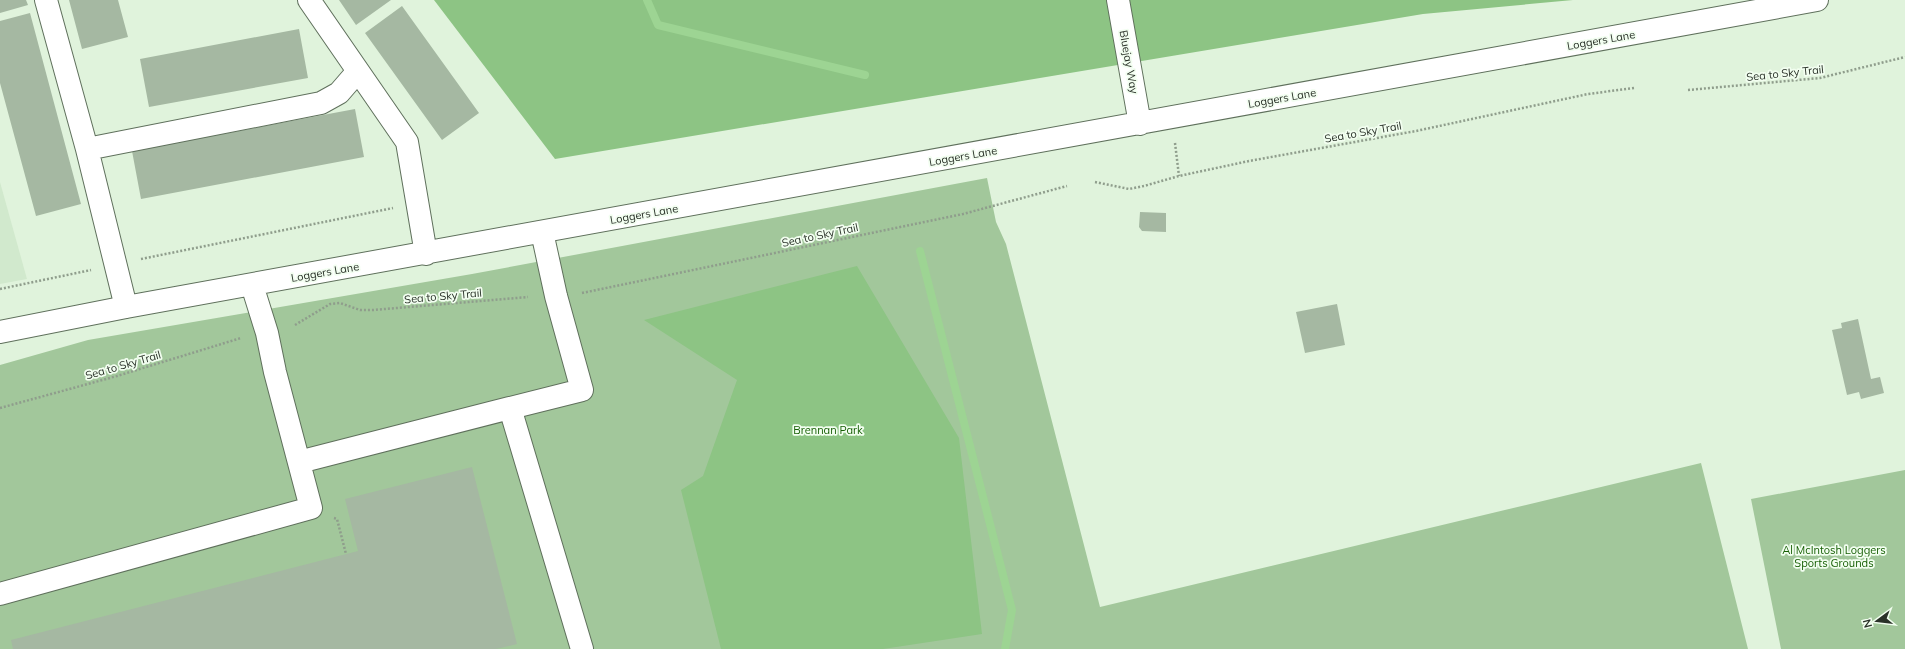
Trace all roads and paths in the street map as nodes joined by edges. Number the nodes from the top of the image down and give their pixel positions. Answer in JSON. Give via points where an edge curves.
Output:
{"nodes":[{"id":1,"x":46,"y":0,"type":"edge"},
{"id":2,"x":309,"y":0,"type":"edge"},
{"id":3,"x":1118,"y":0,"type":"edge"},
{"id":4,"x":1817,"y":0,"type":"edge"},
{"id":5,"x":1905,"y":57,"type":"edge"},
{"id":6,"x":358,"y":71,"type":"junction"},
{"id":7,"x":1634,"y":88,"type":"dead end"},
{"id":8,"x":1688,"y":90,"type":"dead end"},
{"id":9,"x":1140,"y":124,"type":"junction"},
{"id":10,"x":1174,"y":137,"type":"dead end"},
{"id":11,"x":87,"y":149,"type":"junction"},
{"id":12,"x":1179,"y":176,"type":"junction"},
{"id":13,"x":1095,"y":182,"type":"dead end"},
{"id":14,"x":1067,"y":186,"type":"dead end"},
{"id":15,"x":418,"y":203,"type":"junction"},
{"id":16,"x":542,"y":232,"type":"junction"},
{"id":17,"x":426,"y":254,"type":"junction"},
{"id":18,"x":116,"y":264,"type":"junction"},
{"id":19,"x":252,"y":285,"type":"junction"},
{"id":20,"x":0,"y":289,"type":"edge"},
{"id":21,"x":575,"y":294,"type":"dead end"},
{"id":22,"x":528,"y":297,"type":"dead end"},
{"id":23,"x":126,"y":307,"type":"junction"},
{"id":24,"x":295,"y":325,"type":"dead end"},
{"id":25,"x":0,"y":332,"type":"edge"},
{"id":26,"x":242,"y":338,"type":"dead end"},
{"id":27,"x":0,"y":408,"type":"edge"},
{"id":28,"x":510,"y":408,"type":"junction"},
{"id":29,"x":299,"y":462,"type":"junction"},
{"id":30,"x":311,"y":508,"type":"junction"},
{"id":31,"x":346,"y":554,"type":"dead end"},
{"id":32,"x":0,"y":594,"type":"edge"},
{"id":33,"x":582,"y":649,"type":"edge"}],
"edges":[{"from":1,"to":11,"type":"street"},
{"from":2,"to":6,"type":"street"},
{"from":3,"to":9,"type":"street","name":"Bluejay Way"},
{"from":4,"to":9,"type":"street","name":"Loggers Lane"},
{"from":5,"to":8,"type":"path","name":"Sea to Sky Trail","via":[[1820,78]]},
{"from":6,"to":11,"type":"street","via":[[339,93],[321,103]]},
{"from":6,"to":15,"type":"street","via":[[407,142]]},
{"from":7,"to":12,"type":"path","name":"Sea to Sky Trail","via":[[1588,94],[1416,131]]},
{"from":9,"to":16,"type":"street","name":"Loggers Lane"},
{"from":10,"to":12,"type":"path"},
{"from":11,"to":18,"type":"street"},
{"from":12,"to":13,"type":"path","name":"Sea to Sky Trail","via":[[1129,189]]},
{"from":14,"to":21,"type":"path","name":"Sea to Sky Trail","via":[[963,214]]},
{"from":15,"to":17,"type":"street"},
{"from":15,"to":18,"type":"path"},
{"from":16,"to":17,"type":"street","name":"Loggers Lane"},
{"from":16,"to":28,"type":"street","via":[[556,296],[582,390]]},
{"from":17,"to":19,"type":"street","name":"Loggers Lane"},
{"from":18,"to":20,"type":"path"},
{"from":18,"to":23,"type":"street"},
{"from":19,"to":23,"type":"street","name":"Loggers Lane"},
{"from":19,"to":29,"type":"street","via":[[267,333]]},
{"from":22,"to":24,"type":"path","name":"Sea to Sky Trail","via":[[373,310],[360,310],[340,303],[324,307]]},
{"from":23,"to":25,"type":"street","name":"Loggers Lane"},
{"from":26,"to":27,"type":"path","name":"Sea to Sky Trail"},
{"from":28,"to":29,"type":"street"},
{"from":28,"to":33,"type":"street"},
{"from":29,"to":30,"type":"street"},
{"from":30,"to":31,"type":"path","via":[[337,519]]},
{"from":30,"to":32,"type":"street"}]}
